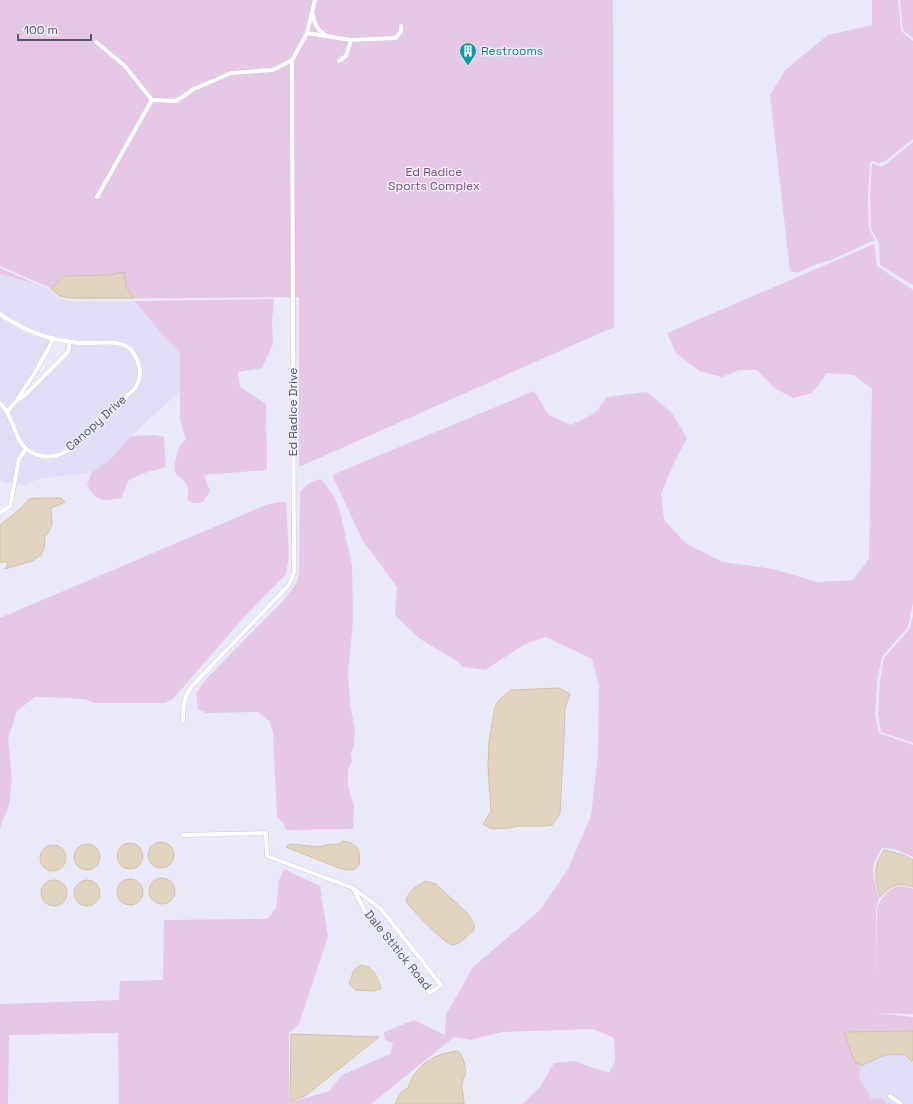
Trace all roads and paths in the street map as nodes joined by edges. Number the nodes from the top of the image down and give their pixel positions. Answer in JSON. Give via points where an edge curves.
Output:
{"nodes":[{"id":1,"x":315,"y":0,"type":"edge"},
{"id":2,"x":313,"y":8,"type":"junction"},
{"id":3,"x":401,"y":26,"type":"dead end"},
{"id":4,"x":307,"y":33,"type":"junction"},
{"id":5,"x":327,"y":36,"type":"junction"},
{"id":6,"x":351,"y":40,"type":"junction"},
{"id":7,"x":96,"y":42,"type":"dead end"},
{"id":8,"x":292,"y":60,"type":"junction"},
{"id":9,"x":339,"y":61,"type":"dead end"},
{"id":10,"x":152,"y":100,"type":"junction"},
{"id":11,"x":97,"y":197,"type":"dead end"},
{"id":12,"x":0,"y":314,"type":"edge"},
{"id":13,"x":54,"y":338,"type":"junction"},
{"id":14,"x":69,"y":342,"type":"junction"},
{"id":15,"x":17,"y":400,"type":"junction"},
{"id":16,"x":0,"y":403,"type":"edge"},
{"id":17,"x":7,"y":412,"type":"junction"},
{"id":18,"x":26,"y":449,"type":"junction"},
{"id":19,"x":0,"y":513,"type":"edge"},
{"id":20,"x":183,"y":721,"type":"dead end"},
{"id":21,"x":183,"y":835,"type":"dead end"},
{"id":22,"x":353,"y":888,"type":"junction"},
{"id":23,"x":890,"y":1096,"type":"dead end"},
{"id":24,"x":901,"y":1104,"type":"edge"}],
"edges":[{"from":1,"to":2,"type":"street","name":"Ed Radice Drive"},
{"from":2,"to":4,"type":"street","name":"Ed Radice Drive"},
{"from":2,"to":5,"type":"street","via":[[313,21]]},
{"from":3,"to":6,"type":"street","via":[[401,32],[395,38]]},
{"from":4,"to":5,"type":"street"},
{"from":4,"to":8,"type":"street","name":"Ed Radice Drive"},
{"from":5,"to":6,"type":"street"},
{"from":6,"to":9,"type":"street","via":[[346,56]]},
{"from":7,"to":10,"type":"street","via":[[124,65]]},
{"from":8,"to":10,"type":"street","via":[[273,70],[231,73],[194,89],[176,101]]},
{"from":8,"to":20,"type":"street","name":"Ed Radice Drive","via":[[294,573],[289,585],[192,686],[184,699]]},
{"from":10,"to":11,"type":"street"},
{"from":12,"to":13,"type":"street","name":"Canopy Drive","via":[[28,330]]},
{"from":13,"to":14,"type":"street","name":"Canopy Drive"},
{"from":13,"to":15,"type":"street"},
{"from":14,"to":15,"type":"street","via":[[67,353]]},
{"from":14,"to":18,"type":"street","name":"Canopy Drive","via":[[118,343],[126,346],[139,363],[140,380],[133,391],[105,413],[67,452],[45,457]]},
{"from":15,"to":17,"type":"street"},
{"from":16,"to":17,"type":"street"},
{"from":17,"to":18,"type":"street","via":[[16,435]]},
{"from":18,"to":19,"type":"street","via":[[19,459],[10,506]]},
{"from":21,"to":22,"type":"street","name":"Dale Stitick Road","via":[[266,833],[267,856]]},
{"from":22,"to":22,"type":"street","name":"Dale Stitick Road","via":[[368,915],[430,993],[441,985],[381,908]]},
{"from":23,"to":24,"type":"street"}]}
